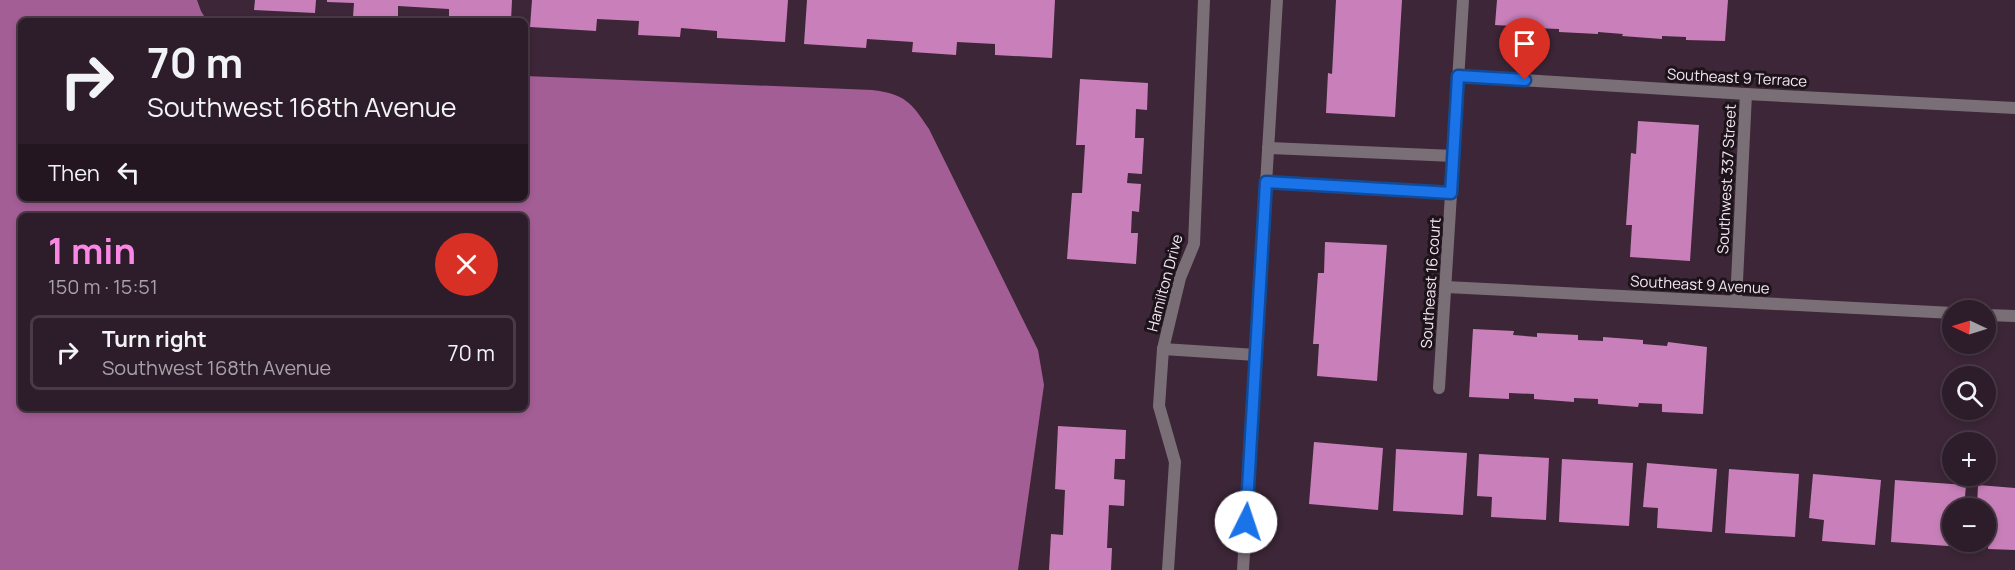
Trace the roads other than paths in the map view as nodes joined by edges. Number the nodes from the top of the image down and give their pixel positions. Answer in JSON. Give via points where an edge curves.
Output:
{"nodes":[{"id":1,"x":1204,"y":0,"type":"edge"},
{"id":2,"x":1277,"y":0,"type":"edge"},
{"id":3,"x":1463,"y":0,"type":"edge"},
{"id":4,"x":1458,"y":76,"type":"junction"},
{"id":5,"x":1746,"y":94,"type":"junction"},
{"id":6,"x":2015,"y":108,"type":"edge"},
{"id":7,"x":1268,"y":148,"type":"junction"},
{"id":8,"x":1454,"y":156,"type":"junction"},
{"id":9,"x":1266,"y":182,"type":"junction"},
{"id":10,"x":1451,"y":193,"type":"junction"},
{"id":11,"x":1446,"y":287,"type":"junction"},
{"id":12,"x":1736,"y":302,"type":"junction"},
{"id":13,"x":1942,"y":312,"type":"edge"},
{"id":14,"x":1996,"y":315,"type":"edge"},
{"id":15,"x":2015,"y":316,"type":"edge"},
{"id":16,"x":1163,"y":349,"type":"junction"},
{"id":17,"x":1256,"y":355,"type":"junction"},
{"id":18,"x":1439,"y":388,"type":"dead end"},
{"id":19,"x":1168,"y":570,"type":"edge"},
{"id":20,"x":1243,"y":570,"type":"edge"}],
"edges":[{"from":1,"to":16,"type":"street","name":"Hamilton Drive","via":[[1194,244],[1180,278]]},
{"from":2,"to":7,"type":"street"},
{"from":3,"to":4,"type":"street","name":"Southeast 16 court"},
{"from":4,"to":5,"type":"street","name":"Southeast 9 Terrace"},
{"from":4,"to":8,"type":"street","name":"Southeast 16 court"},
{"from":5,"to":6,"type":"street","name":"Southeast 9 Terrace"},
{"from":5,"to":12,"type":"street","name":"Southwest 337 Street"},
{"from":7,"to":8,"type":"street"},
{"from":7,"to":9,"type":"street"},
{"from":8,"to":10,"type":"street","name":"Southeast 16 court"},
{"from":9,"to":10,"type":"street"},
{"from":9,"to":17,"type":"street"},
{"from":10,"to":11,"type":"street","name":"Southeast 16 court"},
{"from":11,"to":12,"type":"street","name":"Southeast 9 Avenue"},
{"from":11,"to":18,"type":"street","name":"Southeast 16 court"},
{"from":12,"to":13,"type":"street","name":"Southeast 9 Avenue"},
{"from":14,"to":15,"type":"street"},
{"from":16,"to":17,"type":"street"},
{"from":16,"to":19,"type":"street","name":"Hamilton Drive","via":[[1159,406],[1176,462]]},
{"from":17,"to":20,"type":"street"}]}
